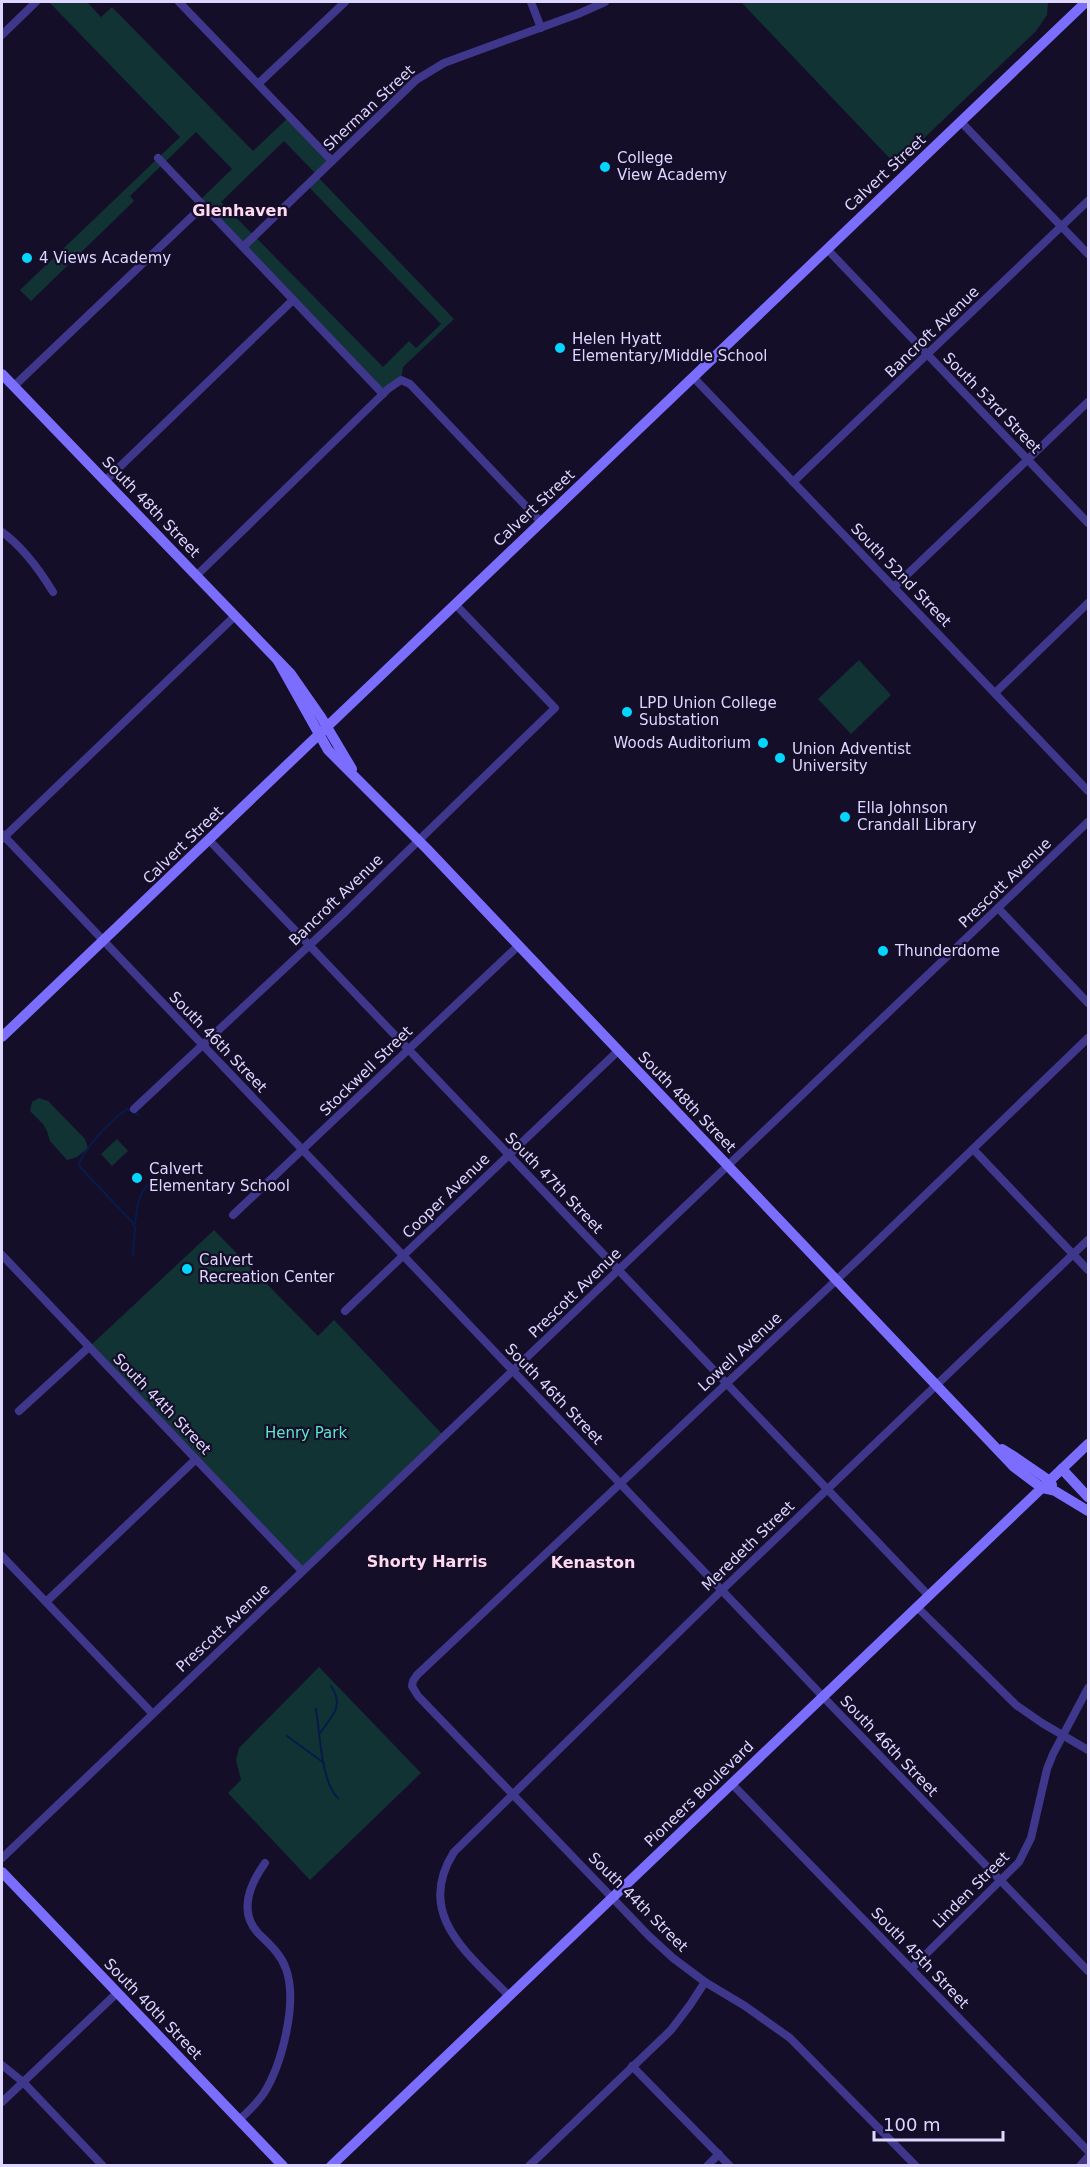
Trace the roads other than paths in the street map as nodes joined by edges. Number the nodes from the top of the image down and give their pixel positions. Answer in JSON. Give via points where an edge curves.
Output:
{"nodes":[{"id":1,"x":36,"y":2,"type":"edge"},
{"id":2,"x":345,"y":2,"type":"edge"},
{"id":3,"x":531,"y":2,"type":"edge"},
{"id":4,"x":605,"y":2,"type":"edge"},
{"id":5,"x":1086,"y":3,"type":"edge"},
{"id":6,"x":184,"y":4,"type":"edge"},
{"id":7,"x":541,"y":28,"type":"junction"},
{"id":8,"x":2,"y":35,"type":"edge"},
{"id":9,"x":258,"y":84,"type":"junction"},
{"id":10,"x":961,"y":122,"type":"junction"},
{"id":11,"x":158,"y":158,"type":"dead end"},
{"id":12,"x":332,"y":161,"type":"junction"},
{"id":13,"x":1089,"y":201,"type":"edge"},
{"id":14,"x":203,"y":206,"type":"junction"},
{"id":15,"x":1062,"y":226,"type":"junction"},
{"id":16,"x":243,"y":247,"type":"junction"},
{"id":17,"x":827,"y":249,"type":"junction"},
{"id":18,"x":1089,"y":254,"type":"edge"},
{"id":19,"x":293,"y":300,"type":"junction"},
{"id":20,"x":927,"y":354,"type":"junction"},
{"id":21,"x":2,"y":374,"type":"edge"},
{"id":22,"x":694,"y":378,"type":"junction"},
{"id":23,"x":14,"y":386,"type":"junction"},
{"id":24,"x":383,"y":394,"type":"junction"},
{"id":25,"x":1089,"y":402,"type":"edge"},
{"id":26,"x":1028,"y":460,"type":"junction"},
{"id":27,"x":105,"y":481,"type":"junction"},
{"id":28,"x":794,"y":482,"type":"junction"},
{"id":29,"x":541,"y":522,"type":"junction"},
{"id":30,"x":1089,"y":523,"type":"edge"},
{"id":31,"x":2,"y":532,"type":"edge"},
{"id":32,"x":196,"y":576,"type":"junction"},
{"id":33,"x":894,"y":587,"type":"junction"},
{"id":34,"x":53,"y":592,"type":"dead end"},
{"id":35,"x":1089,"y":603,"type":"edge"},
{"id":36,"x":455,"y":604,"type":"junction"},
{"id":37,"x":235,"y":616,"type":"junction"},
{"id":38,"x":995,"y":693,"type":"junction"},
{"id":39,"x":322,"y":731,"type":"junction"},
{"id":40,"x":1089,"y":791,"type":"edge"},
{"id":41,"x":1089,"y":822,"type":"edge"},
{"id":42,"x":2,"y":836,"type":"edge"},
{"id":43,"x":209,"y":840,"type":"junction"},
{"id":44,"x":418,"y":841,"type":"junction"},
{"id":45,"x":998,"y":908,"type":"junction"},
{"id":46,"x":104,"y":941,"type":"junction"},
{"id":47,"x":309,"y":945,"type":"junction"},
{"id":48,"x":518,"y":946,"type":"junction"},
{"id":49,"x":1089,"y":1003,"type":"edge"},
{"id":50,"x":2,"y":1037,"type":"edge"},
{"id":51,"x":1089,"y":1038,"type":"edge"},
{"id":52,"x":203,"y":1046,"type":"junction"},
{"id":53,"x":408,"y":1050,"type":"junction"},
{"id":54,"x":618,"y":1051,"type":"junction"},
{"id":55,"x":134,"y":1109,"type":"dead end"},
{"id":56,"x":973,"y":1149,"type":"junction"},
{"id":57,"x":302,"y":1150,"type":"junction"},
{"id":58,"x":509,"y":1155,"type":"junction"},
{"id":59,"x":728,"y":1166,"type":"junction"},
{"id":60,"x":233,"y":1215,"type":"dead end"},
{"id":61,"x":1089,"y":1240,"type":"edge"},
{"id":62,"x":1073,"y":1254,"type":"junction"},
{"id":63,"x":2,"y":1256,"type":"edge"},
{"id":64,"x":403,"y":1256,"type":"junction"},
{"id":65,"x":618,"y":1270,"type":"junction"},
{"id":66,"x":1089,"y":1270,"type":"edge"},
{"id":67,"x":836,"y":1280,"type":"junction"},
{"id":68,"x":345,"y":1311,"type":"dead end"},
{"id":69,"x":89,"y":1347,"type":"junction"},
{"id":70,"x":513,"y":1370,"type":"junction"},
{"id":71,"x":726,"y":1383,"type":"junction"},
{"id":72,"x":936,"y":1385,"type":"junction"},
{"id":73,"x":19,"y":1412,"type":"dead end"},
{"id":74,"x":1089,"y":1444,"type":"edge"},
{"id":75,"x":196,"y":1459,"type":"junction"},
{"id":76,"x":1062,"y":1469,"type":"junction"},
{"id":77,"x":621,"y":1484,"type":"junction"},
{"id":78,"x":1049,"y":1487,"type":"junction"},
{"id":79,"x":827,"y":1489,"type":"junction"},
{"id":80,"x":1089,"y":1497,"type":"edge"},
{"id":81,"x":1089,"y":1511,"type":"edge"},
{"id":82,"x":2,"y":1556,"type":"edge"},
{"id":83,"x":302,"y":1571,"type":"junction"},
{"id":84,"x":722,"y":1590,"type":"junction"},
{"id":85,"x":929,"y":1596,"type":"junction"},
{"id":86,"x":46,"y":1602,"type":"junction"},
{"id":87,"x":917,"y":1607,"type":"junction"},
{"id":88,"x":412,"y":1686,"type":"joint"},
{"id":89,"x":1089,"y":1688,"type":"edge"},
{"id":90,"x":824,"y":1696,"type":"junction"},
{"id":91,"x":152,"y":1713,"type":"junction"},
{"id":92,"x":1063,"y":1735,"type":"junction"},
{"id":93,"x":1089,"y":1750,"type":"edge"},
{"id":94,"x":732,"y":1784,"type":"junction"},
{"id":95,"x":513,"y":1794,"type":"junction"},
{"id":96,"x":2,"y":1858,"type":"edge"},
{"id":97,"x":265,"y":1863,"type":"dead end"},
{"id":98,"x":2,"y":1872,"type":"edge"},
{"id":99,"x":1000,"y":1881,"type":"junction"},
{"id":100,"x":612,"y":1898,"type":"junction"},
{"id":101,"x":912,"y":1968,"type":"junction"},
{"id":102,"x":1089,"y":1971,"type":"edge"},
{"id":103,"x":705,"y":1982,"type":"junction"},
{"id":104,"x":117,"y":1993,"type":"junction"},
{"id":105,"x":509,"y":1996,"type":"junction"},
{"id":106,"x":2,"y":2065,"type":"edge"},
{"id":107,"x":632,"y":2066,"type":"junction"},
{"id":108,"x":23,"y":2082,"type":"junction"},
{"id":109,"x":2,"y":2102,"type":"edge"},
{"id":110,"x":239,"y":2120,"type":"junction"},
{"id":111,"x":1089,"y":2151,"type":"edge"},
{"id":112,"x":719,"y":2154,"type":"junction"},
{"id":113,"x":1089,"y":2157,"type":"edge"},
{"id":114,"x":103,"y":2166,"type":"edge"},
{"id":115,"x":283,"y":2166,"type":"edge"},
{"id":116,"x":331,"y":2166,"type":"edge"},
{"id":117,"x":529,"y":2166,"type":"edge"},
{"id":118,"x":707,"y":2166,"type":"edge"},
{"id":119,"x":730,"y":2166,"type":"edge"},
{"id":120,"x":916,"y":2166,"type":"edge"},
{"id":121,"x":1080,"y":2166,"type":"edge"}],
"edges":[{"from":1,"to":8,"type":"street"},
{"from":2,"to":9,"type":"street"},
{"from":3,"to":7,"type":"street"},
{"from":4,"to":7,"type":"street","name":"Sherman Street"},
{"from":5,"to":10,"type":"main road","name":"Calvert Street"},
{"from":6,"to":9,"type":"street"},
{"from":7,"to":12,"type":"street","name":"Sherman Street","via":[[430,71]]},
{"from":9,"to":12,"type":"street"},
{"from":10,"to":15,"type":"street"},
{"from":10,"to":17,"type":"main road","name":"Calvert Street"},
{"from":11,"to":14,"type":"street"},
{"from":12,"to":16,"type":"street","name":"Sherman Street"},
{"from":13,"to":15,"type":"street","name":"Bancroft Avenue"},
{"from":14,"to":16,"type":"street"},
{"from":14,"to":23,"type":"street"},
{"from":15,"to":18,"type":"street"},
{"from":15,"to":20,"type":"street","name":"Bancroft Avenue"},
{"from":16,"to":19,"type":"street"},
{"from":17,"to":20,"type":"street","name":"South 53rd Street"},
{"from":17,"to":22,"type":"main road","name":"Calvert Street"},
{"from":19,"to":24,"type":"street"},
{"from":19,"to":27,"type":"street"},
{"from":20,"to":26,"type":"street","name":"South 53rd Street"},
{"from":20,"to":28,"type":"street","name":"Bancroft Avenue"},
{"from":21,"to":23,"type":"main road","name":"South 48th Street"},
{"from":22,"to":28,"type":"street","name":"South 52nd Street"},
{"from":22,"to":29,"type":"main road","name":"Calvert Street"},
{"from":23,"to":27,"type":"main road","name":"South 48th Street"},
{"from":24,"to":29,"type":"street","via":[[401,381],[410,384]]},
{"from":24,"to":32,"type":"street"},
{"from":25,"to":26,"type":"street"},
{"from":26,"to":30,"type":"street","name":"South 53rd Street"},
{"from":26,"to":33,"type":"street"},
{"from":27,"to":32,"type":"main road","name":"South 48th Street"},
{"from":28,"to":33,"type":"street","name":"South 52nd Street"},
{"from":29,"to":36,"type":"main road","name":"Calvert Street"},
{"from":31,"to":34,"type":"street","via":[[34,563]]},
{"from":32,"to":37,"type":"main road","name":"South 48th Street"},
{"from":33,"to":38,"type":"street","name":"South 52nd Street"},
{"from":35,"to":38,"type":"street"},
{"from":36,"to":39,"type":"main road","name":"Calvert Street"},
{"from":36,"to":44,"type":"street","name":"Bancroft Avenue","via":[[555,708]]},
{"from":37,"to":39,"type":"main road","name":"South 48th Street","via":[[302,688]]},
{"from":37,"to":42,"type":"street"},
{"from":38,"to":40,"type":"street","name":"South 52nd Street"},
{"from":39,"to":43,"type":"main road","name":"Calvert Street"},
{"from":39,"to":44,"type":"main road","name":"South 48th Street","via":[[357,777]]},
{"from":41,"to":45,"type":"street","name":"Prescott Avenue"},
{"from":42,"to":46,"type":"street","name":"South 46th Street"},
{"from":43,"to":46,"type":"main road","name":"Calvert Street"},
{"from":43,"to":47,"type":"street","name":"South 47th Street"},
{"from":44,"to":47,"type":"street","name":"Bancroft Avenue"},
{"from":44,"to":48,"type":"main road","name":"South 48th Street"},
{"from":45,"to":49,"type":"street"},
{"from":45,"to":59,"type":"street","name":"Prescott Avenue"},
{"from":46,"to":50,"type":"main road","name":"Calvert Street"},
{"from":46,"to":52,"type":"street","name":"South 46th Street"},
{"from":47,"to":52,"type":"street","name":"Bancroft Avenue"},
{"from":47,"to":53,"type":"street","name":"South 47th Street"},
{"from":48,"to":53,"type":"street","name":"Stockwell Street"},
{"from":48,"to":54,"type":"main road","name":"South 48th Street"},
{"from":51,"to":56,"type":"street","name":"Lowell Avenue"},
{"from":52,"to":55,"type":"street","name":"Bancroft Avenue"},
{"from":52,"to":57,"type":"street","name":"South 46th Street"},
{"from":53,"to":57,"type":"street","name":"Stockwell Street"},
{"from":53,"to":58,"type":"street","name":"South 47th Street"},
{"from":54,"to":58,"type":"street","name":"Cooper Avenue"},
{"from":54,"to":59,"type":"main road","name":"South 48th Street"},
{"from":56,"to":62,"type":"street"},
{"from":56,"to":67,"type":"street","name":"Lowell Avenue"},
{"from":57,"to":60,"type":"street","name":"Stockwell Street"},
{"from":57,"to":64,"type":"street","name":"South 46th Street"},
{"from":58,"to":64,"type":"street","name":"Cooper Avenue"},
{"from":58,"to":65,"type":"street","name":"South 47th Street"},
{"from":59,"to":65,"type":"street","name":"Prescott Avenue"},
{"from":59,"to":67,"type":"main road","name":"South 48th Street"},
{"from":61,"to":62,"type":"street","name":"Meredeth Street"},
{"from":62,"to":66,"type":"street"},
{"from":62,"to":72,"type":"street","name":"Meredeth Street"},
{"from":63,"to":69,"type":"street","name":"South 44th Street"},
{"from":64,"to":68,"type":"street","name":"Cooper Avenue"},
{"from":64,"to":70,"type":"street","name":"South 46th Street"},
{"from":65,"to":70,"type":"street","name":"Prescott Avenue"},
{"from":65,"to":71,"type":"street","name":"South 47th Street"},
{"from":67,"to":71,"type":"street","name":"Lowell Avenue"},
{"from":67,"to":72,"type":"main road","name":"South 48th Street"},
{"from":69,"to":73,"type":"street"},
{"from":69,"to":75,"type":"street","name":"South 44th Street"},
{"from":70,"to":77,"type":"street","name":"South 46th Street"},
{"from":70,"to":83,"type":"street","name":"Prescott Avenue"},
{"from":71,"to":77,"type":"street","name":"Lowell Avenue"},
{"from":71,"to":79,"type":"street","name":"South 47th Street"},
{"from":72,"to":78,"type":"main road","name":"South 48th Street","via":[[1014,1467]]},
{"from":72,"to":79,"type":"street","name":"Meredeth Street"},
{"from":74,"to":76,"type":"main road","name":"Pioneers Boulevard"},
{"from":75,"to":83,"type":"street","name":"South 44th Street"},
{"from":75,"to":86,"type":"street"},
{"from":76,"to":78,"type":"main road","name":"Pioneers Boulevard"},
{"from":76,"to":80,"type":"main road"},
{"from":77,"to":84,"type":"street","name":"South 46th Street"},
{"from":77,"to":88,"type":"street","name":"Lowell Avenue","via":[[417,1675]]},
{"from":78,"to":81,"type":"main road","name":"South 48th Street"},
{"from":78,"to":85,"type":"main road","name":"Pioneers Boulevard"},
{"from":79,"to":84,"type":"street","name":"Meredeth Street"},
{"from":79,"to":85,"type":"street","name":"South 47th Street"},
{"from":82,"to":86,"type":"street"},
{"from":83,"to":91,"type":"street","name":"Prescott Avenue"},
{"from":84,"to":90,"type":"street","name":"South 46th Street"},
{"from":84,"to":95,"type":"street","name":"Meredeth Street"},
{"from":85,"to":87,"type":"main road","name":"Pioneers Boulevard"},
{"from":86,"to":91,"type":"street"},
{"from":87,"to":90,"type":"main road","name":"Pioneers Boulevard"},
{"from":87,"to":92,"type":"street","via":[[1016,1706]]},
{"from":88,"to":95,"type":"street","name":"South 44th Street"},
{"from":89,"to":92,"type":"street","name":"Linden Street"},
{"from":90,"to":94,"type":"main road","name":"Pioneers Boulevard"},
{"from":90,"to":99,"type":"street","name":"South 46th Street"},
{"from":91,"to":96,"type":"street","name":"Prescott Avenue"},
{"from":92,"to":93,"type":"street"},
{"from":92,"to":99,"type":"street","name":"Linden Street","via":[[1047,1769],[1026,1850]]},
{"from":94,"to":100,"type":"main road","name":"Pioneers Boulevard"},
{"from":94,"to":101,"type":"street","name":"South 45th Street"},
{"from":95,"to":100,"type":"street","name":"South 44th Street"},
{"from":95,"to":105,"type":"street","name":"Meredeth Street","via":[[454,1852],[441,1882],[440,1904],[455,1940]]},
{"from":97,"to":110,"type":"street","via":[[248,1896],[248,1914],[287,1971],[288,2018],[271,2080]]},
{"from":98,"to":104,"type":"main road","name":"South 40th Street"},
{"from":99,"to":101,"type":"street","name":"Linden Street"},
{"from":99,"to":102,"type":"street","name":"South 46th Street"},
{"from":100,"to":103,"type":"street","name":"South 44th Street","via":[[673,1958]]},
{"from":100,"to":105,"type":"main road","name":"Pioneers Boulevard"},
{"from":101,"to":111,"type":"street","name":"South 45th Street"},
{"from":103,"to":107,"type":"street","via":[[675,2024]]},
{"from":103,"to":120,"type":"street","name":"South 44th Street","via":[[790,2038]]},
{"from":104,"to":108,"type":"street"},
{"from":104,"to":110,"type":"main road","name":"South 40th Street"},
{"from":105,"to":116,"type":"main road","name":"Pioneers Boulevard"},
{"from":106,"to":108,"type":"street"},
{"from":107,"to":112,"type":"street"},
{"from":107,"to":117,"type":"street"},
{"from":108,"to":109,"type":"street"},
{"from":108,"to":114,"type":"street"},
{"from":110,"to":115,"type":"main road","name":"South 40th Street"},
{"from":112,"to":118,"type":"street"},
{"from":112,"to":119,"type":"street"},
{"from":113,"to":121,"type":"street"}]}
